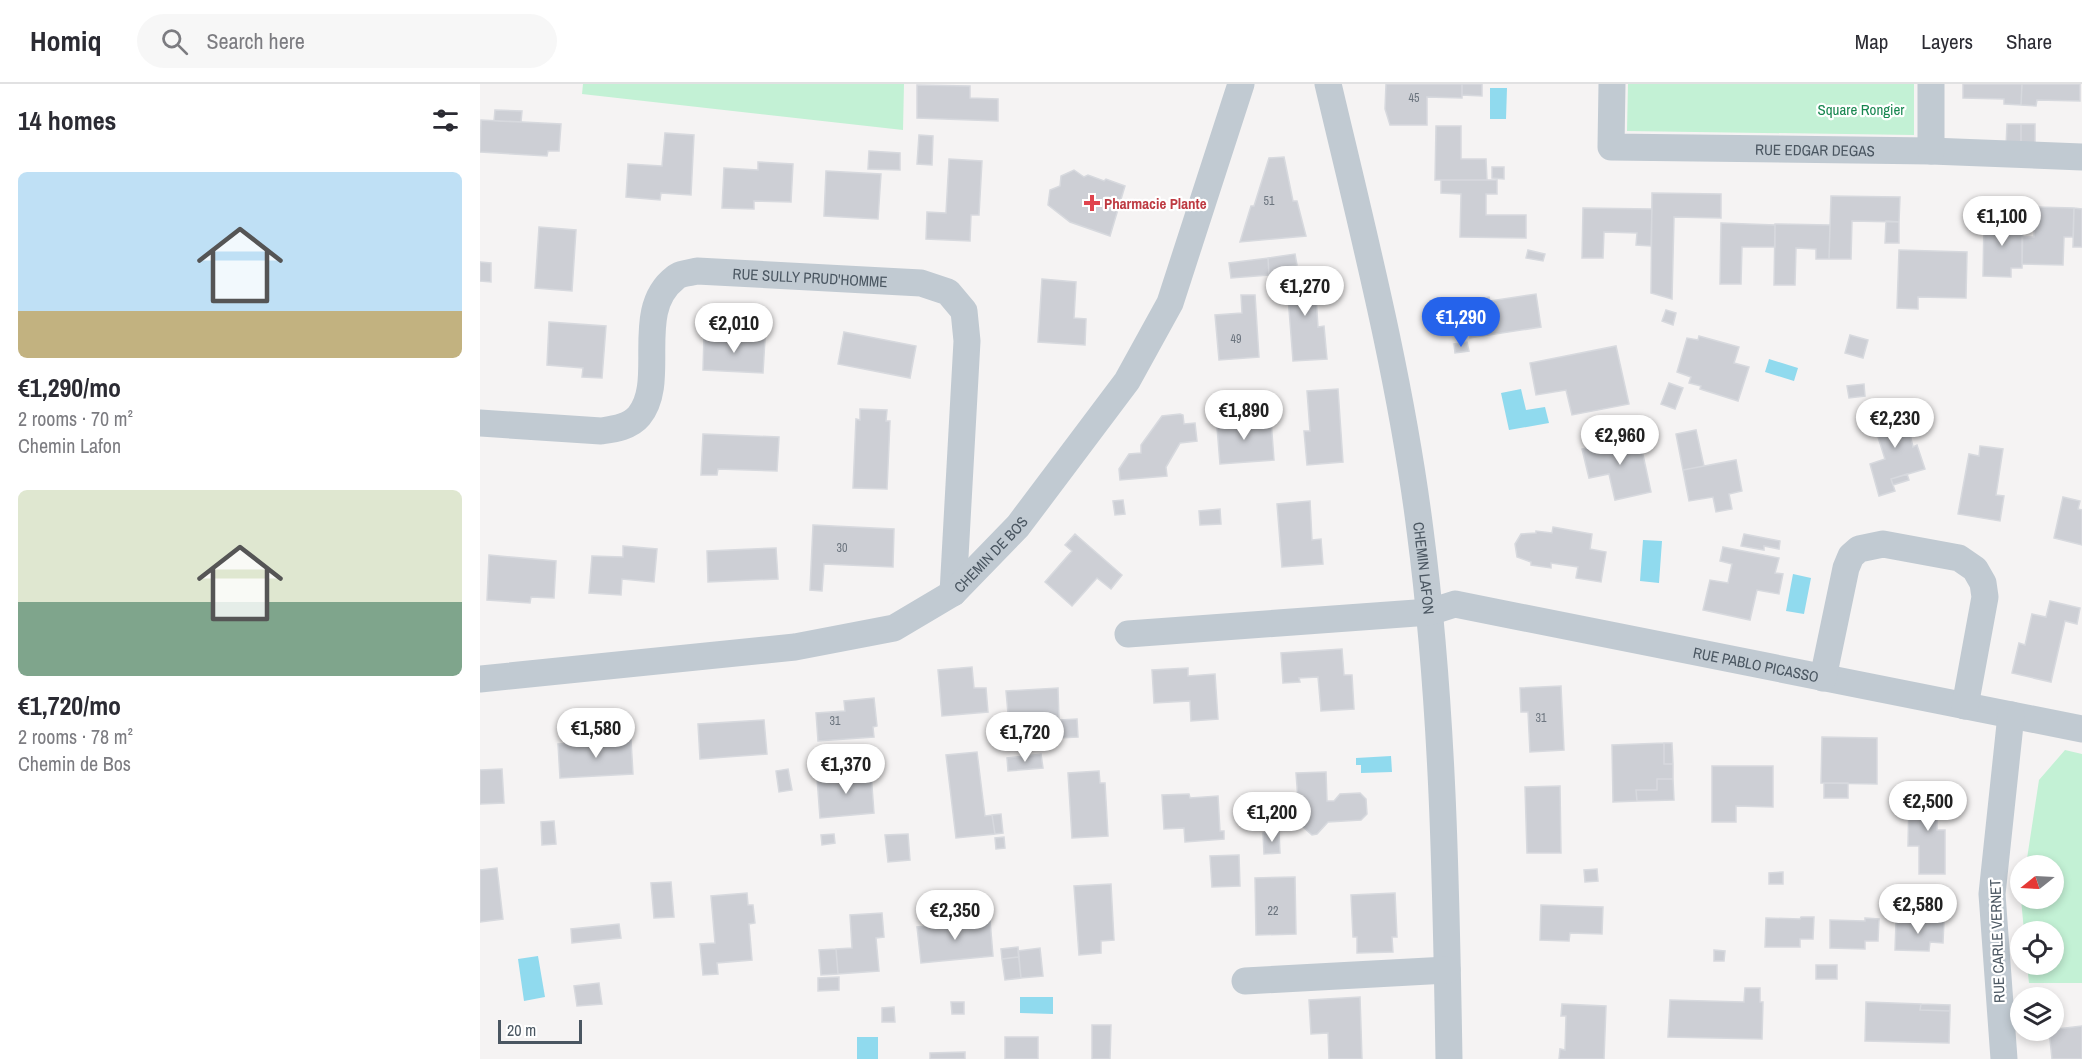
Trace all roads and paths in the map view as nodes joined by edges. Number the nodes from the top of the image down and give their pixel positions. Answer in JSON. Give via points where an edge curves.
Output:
{"nodes":[{"id":1,"x":1241,"y":84,"type":"edge"},
{"id":2,"x":1328,"y":84,"type":"edge"},
{"id":3,"x":1612,"y":84,"type":"edge"},
{"id":4,"x":1932,"y":84,"type":"edge"},
{"id":5,"x":1931,"y":151,"type":"junction"},
{"id":6,"x":2082,"y":157,"type":"edge"},
{"id":7,"x":480,"y":423,"type":"edge"},
{"id":8,"x":953,"y":593,"type":"junction"},
{"id":9,"x":1430,"y":612,"type":"junction"},
{"id":10,"x":1128,"y":634,"type":"dead end"},
{"id":11,"x":1823,"y":678,"type":"junction"},
{"id":12,"x":480,"y":679,"type":"edge"},
{"id":13,"x":1965,"y":706,"type":"junction"},
{"id":14,"x":2011,"y":716,"type":"junction"},
{"id":15,"x":2082,"y":729,"type":"edge"},
{"id":16,"x":1447,"y":970,"type":"junction"},
{"id":17,"x":1245,"y":981,"type":"dead end"},
{"id":18,"x":1449,"y":1059,"type":"edge"},
{"id":19,"x":2004,"y":1059,"type":"edge"}],
"edges":[{"from":1,"to":8,"type":"street","name":"CHEMIN DE BOS","via":[[1170,303],[1127,381],[1018,526]]},
{"from":2,"to":9,"type":"street","name":"CHEMIN LAFON","via":[[1379,300],[1409,455]]},
{"from":3,"to":5,"type":"street","name":"RUE EDGAR DEGAS","via":[[1611,147]]},
{"from":4,"to":5,"type":"street"},
{"from":5,"to":6,"type":"street","name":"RUE EDGAR DEGAS"},
{"from":7,"to":8,"type":"street","name":"RUE SULLY PRUD'HOMME","via":[[601,431],[620,428],[638,416],[649,393],[653,317],[661,292],[676,276],[697,271],[921,283],[948,292],[964,311],[967,341]]},
{"from":8,"to":12,"type":"street","name":"CHEMIN DE BOS","via":[[894,628],[806,645]]},
{"from":9,"to":10,"type":"street","name":"RUE PABLO PICASSO"},
{"from":9,"to":11,"type":"street","name":"RUE PABLO PICASSO","via":[[1455,604]]},
{"from":9,"to":16,"type":"street","name":"CHEMIN LAFON"},
{"from":11,"to":13,"type":"street","name":"RUE PABLO PICASSO"},
{"from":11,"to":13,"type":"street","via":[[1851,556],[1859,549],[1882,544],[1959,558],[1975,569],[1985,597]]},
{"from":13,"to":14,"type":"street","name":"RUE PABLO PICASSO"},
{"from":14,"to":15,"type":"street","name":"RUE PABLO PICASSO"},
{"from":14,"to":19,"type":"street","name":"RUE CARLE VERNET","via":[[1992,894]]},
{"from":16,"to":17,"type":"street"},
{"from":16,"to":18,"type":"street","name":"CHEMIN LAFON"}]}
